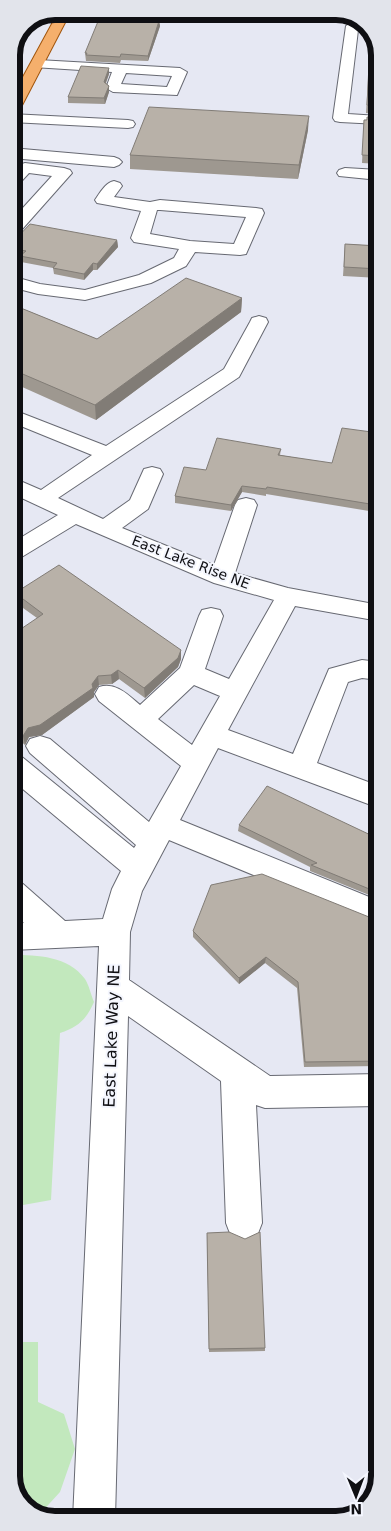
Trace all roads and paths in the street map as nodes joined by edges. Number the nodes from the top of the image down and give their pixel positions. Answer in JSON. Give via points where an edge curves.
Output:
{"nodes":[{"id":1,"x":60,"y":20,"type":"edge"},
{"id":2,"x":193,"y":20,"type":"edge"},
{"id":3,"x":355,"y":26,"type":"edge"},
{"id":4,"x":190,"y":32,"type":"dead end"},
{"id":5,"x":38,"y":64,"type":"junction"},
{"id":6,"x":120,"y":70,"type":"dead end"},
{"id":7,"x":20,"y":97,"type":"edge"},
{"id":8,"x":20,"y":118,"type":"edge"},
{"id":9,"x":371,"y":120,"type":"edge"},
{"id":10,"x":83,"y":122,"type":"junction"},
{"id":11,"x":128,"y":124,"type":"dead end"},
{"id":12,"x":20,"y":154,"type":"edge"},
{"id":13,"x":66,"y":158,"type":"junction"},
{"id":14,"x":114,"y":162,"type":"dead end"},
{"id":15,"x":20,"y":173,"type":"edge"},
{"id":16,"x":345,"y":173,"type":"dead end"},
{"id":17,"x":371,"y":175,"type":"edge"},
{"id":18,"x":114,"y":186,"type":"dead end"},
{"id":19,"x":150,"y":207,"type":"junction"},
{"id":20,"x":20,"y":221,"type":"edge"},
{"id":21,"x":190,"y":246,"type":"junction"},
{"id":22,"x":20,"y":284,"type":"edge"},
{"id":23,"x":259,"y":322,"type":"dead end"},
{"id":24,"x":20,"y":418,"type":"edge"},
{"id":25,"x":108,"y":454,"type":"junction"},
{"id":26,"x":152,"y":474,"type":"dead end"},
{"id":27,"x":20,"y":488,"type":"edge"},
{"id":28,"x":42,"y":499,"type":"junction"},
{"id":29,"x":246,"y":505,"type":"dead end"},
{"id":30,"x":74,"y":515,"type":"junction"},
{"id":31,"x":105,"y":529,"type":"junction"},
{"id":32,"x":20,"y":548,"type":"edge"},
{"id":33,"x":222,"y":577,"type":"junction"},
{"id":34,"x":288,"y":596,"type":"junction"},
{"id":35,"x":371,"y":612,"type":"edge"},
{"id":36,"x":211,"y":616,"type":"dead end"},
{"id":37,"x":371,"y":671,"type":"edge"},
{"id":38,"x":191,"y":673,"type":"junction"},
{"id":39,"x":236,"y":692,"type":"junction"},
{"id":40,"x":108,"y":694,"type":"dead end"},
{"id":41,"x":141,"y":720,"type":"junction"},
{"id":42,"x":212,"y":735,"type":"junction"},
{"id":43,"x":40,"y":746,"type":"dead end"},
{"id":44,"x":196,"y":762,"type":"junction"},
{"id":45,"x":302,"y":767,"type":"junction"},
{"id":46,"x":20,"y":770,"type":"edge"},
{"id":47,"x":371,"y":794,"type":"edge"},
{"id":48,"x":151,"y":845,"type":"junction"},
{"id":49,"x":20,"y":900,"type":"edge"},
{"id":50,"x":371,"y":912,"type":"edge"},
{"id":51,"x":115,"y":932,"type":"junction"},
{"id":52,"x":59,"y":935,"type":"junction"},
{"id":53,"x":20,"y":937,"type":"edge"},
{"id":54,"x":113,"y":986,"type":"junction"},
{"id":55,"x":238,"y":1074,"type":"junction"},
{"id":56,"x":371,"y":1090,"type":"edge"},
{"id":57,"x":244,"y":1223,"type":"dead end"},
{"id":58,"x":94,"y":1511,"type":"edge"}],
"edges":[{"from":1,"to":5,"type":"main road"},
{"from":2,"to":4,"type":"street"},
{"from":3,"to":9,"type":"street","via":[[352,26],[340,118]]},
{"from":5,"to":6,"type":"street"},
{"from":5,"to":7,"type":"main road"},
{"from":8,"to":10,"type":"street"},
{"from":10,"to":11,"type":"street"},
{"from":10,"to":13,"type":"street"},
{"from":12,"to":13,"type":"street"},
{"from":13,"to":14,"type":"street"},
{"from":15,"to":20,"type":"street","via":[[25,168],[64,173]]},
{"from":16,"to":17,"type":"street"},
{"from":18,"to":19,"type":"street","via":[[103,200]]},
{"from":19,"to":21,"type":"street","via":[[140,238]]},
{"from":19,"to":21,"type":"street","via":[[160,204],[256,213],[240,250]]},
{"from":21,"to":22,"type":"street","via":[[180,262],[145,279],[85,295]]},
{"from":23,"to":25,"type":"street","via":[[232,373]]},
{"from":24,"to":25,"type":"street"},
{"from":25,"to":28,"type":"street"},
{"from":26,"to":31,"type":"street","via":[[140,504]]},
{"from":27,"to":28,"type":"street","name":"East Lake Rise NE"},
{"from":28,"to":30,"type":"street","name":"East Lake Rise NE"},
{"from":29,"to":33,"type":"street"},
{"from":30,"to":31,"type":"street","name":"East Lake Rise NE"},
{"from":30,"to":32,"type":"street"},
{"from":31,"to":33,"type":"street","name":"East Lake Rise NE"},
{"from":33,"to":34,"type":"street","name":"East Lake Rise NE"},
{"from":34,"to":35,"type":"street","name":"East Lake Rise NE"},
{"from":34,"to":39,"type":"street","name":"East Lake Way NE"},
{"from":36,"to":38,"type":"street"},
{"from":37,"to":45,"type":"street","via":[[362,669],[338,676]]},
{"from":38,"to":39,"type":"street"},
{"from":38,"to":41,"type":"street"},
{"from":39,"to":42,"type":"street","name":"East Lake Way NE"},
{"from":40,"to":41,"type":"street"},
{"from":41,"to":44,"type":"street"},
{"from":42,"to":44,"type":"street","name":"East Lake Way NE"},
{"from":42,"to":45,"type":"street"},
{"from":43,"to":48,"type":"street"},
{"from":44,"to":48,"type":"street","name":"East Lake Way NE"},
{"from":45,"to":47,"type":"street"},
{"from":46,"to":48,"type":"street"},
{"from":48,"to":50,"type":"street"},
{"from":48,"to":51,"type":"street","name":"East Lake Way NE","via":[[127,889]]},
{"from":49,"to":52,"type":"street"},
{"from":51,"to":52,"type":"street"},
{"from":51,"to":54,"type":"street","name":"East Lake Way NE"},
{"from":52,"to":53,"type":"street"},
{"from":54,"to":55,"type":"street"},
{"from":54,"to":58,"type":"street","name":"East Lake Way NE"},
{"from":55,"to":56,"type":"street","via":[[265,1092]]},
{"from":55,"to":57,"type":"street"}]}
